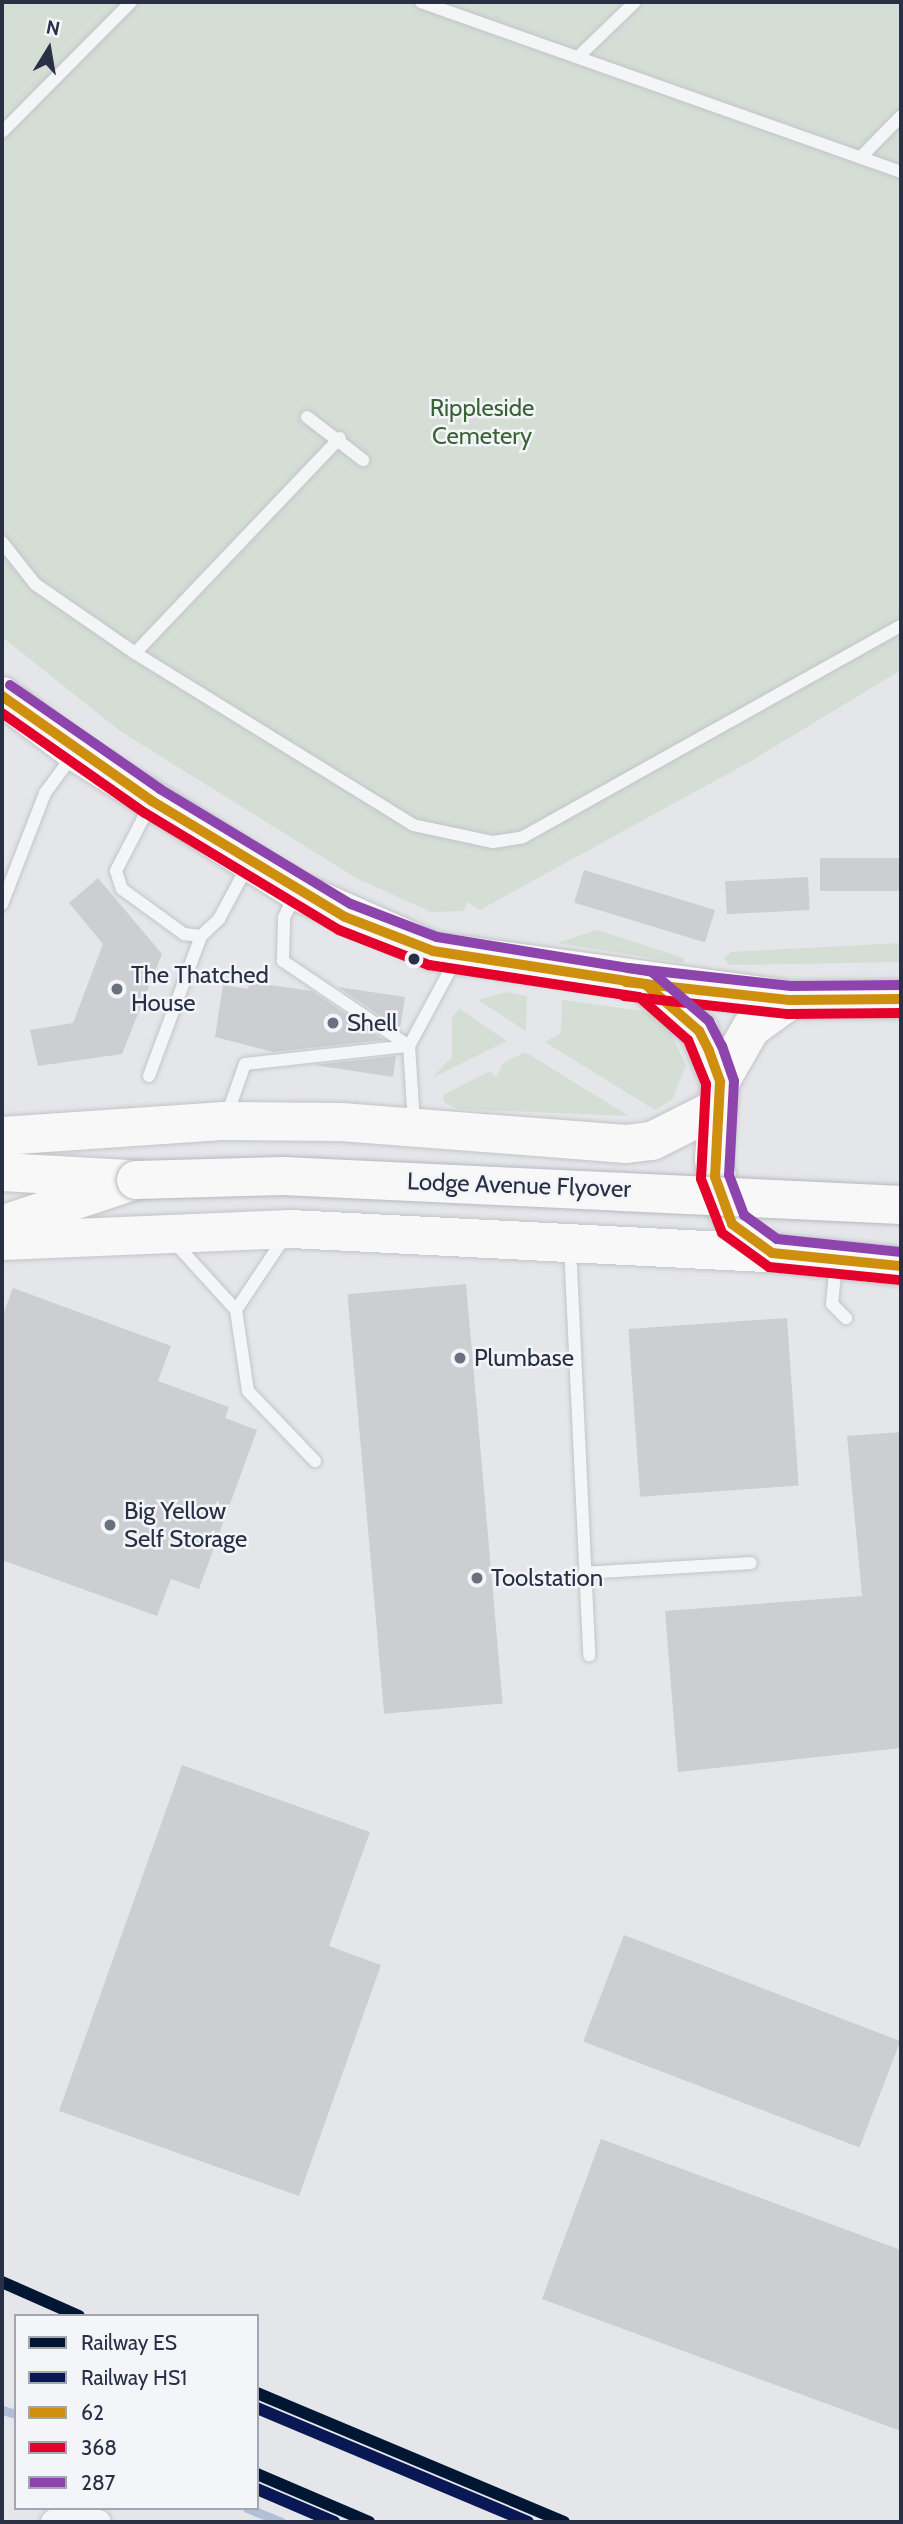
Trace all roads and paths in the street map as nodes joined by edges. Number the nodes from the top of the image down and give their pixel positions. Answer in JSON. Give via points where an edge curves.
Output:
{"nodes":[{"id":1,"x":131,"y":2,"type":"edge"},
{"id":2,"x":421,"y":2,"type":"edge"},
{"id":3,"x":635,"y":2,"type":"edge"},
{"id":4,"x":578,"y":57,"type":"junction"},
{"id":5,"x":901,"y":116,"type":"edge"},
{"id":6,"x":2,"y":132,"type":"edge"},
{"id":7,"x":861,"y":157,"type":"junction"},
{"id":8,"x":901,"y":173,"type":"edge"},
{"id":9,"x":307,"y":417,"type":"dead end"},
{"id":10,"x":340,"y":438,"type":"junction"},
{"id":11,"x":363,"y":460,"type":"dead end"},
{"id":12,"x":2,"y":542,"type":"edge"},
{"id":13,"x":901,"y":626,"type":"edge"},
{"id":14,"x":135,"y":653,"type":"junction"},
{"id":15,"x":2,"y":696,"type":"edge"},
{"id":16,"x":76,"y":752,"type":"junction"},
{"id":17,"x":152,"y":801,"type":"junction"},
{"id":18,"x":250,"y":862,"type":"junction"},
{"id":19,"x":297,"y":891,"type":"junction"},
{"id":20,"x":2,"y":904,"type":"edge"},
{"id":21,"x":201,"y":936,"type":"junction"},
{"id":22,"x":458,"y":956,"type":"junction"},
{"id":23,"x":645,"y":984,"type":"junction"},
{"id":24,"x":901,"y":999,"type":"edge"},
{"id":25,"x":790,"y":1000,"type":"junction"},
{"id":26,"x":409,"y":1046,"type":"junction"},
{"id":27,"x":149,"y":1076,"type":"dead end"},
{"id":28,"x":717,"y":1096,"type":"junction"},
{"id":29,"x":224,"y":1121,"type":"junction"},
{"id":30,"x":414,"y":1127,"type":"junction"},
{"id":31,"x":2,"y":1136,"type":"edge"},
{"id":32,"x":2,"y":1172,"type":"edge"},
{"id":33,"x":136,"y":1180,"type":"junction"},
{"id":34,"x":901,"y":1205,"type":"edge"},
{"id":35,"x":2,"y":1223,"type":"edge"},
{"id":36,"x":290,"y":1229,"type":"junction"},
{"id":37,"x":160,"y":1232,"type":"junction"},
{"id":38,"x":2,"y":1241,"type":"edge"},
{"id":39,"x":570,"y":1245,"type":"junction"},
{"id":40,"x":772,"y":1253,"type":"junction"},
{"id":41,"x":836,"y":1260,"type":"junction"},
{"id":42,"x":901,"y":1266,"type":"edge"},
{"id":43,"x":236,"y":1310,"type":"junction"},
{"id":44,"x":846,"y":1318,"type":"dead end"},
{"id":45,"x":315,"y":1461,"type":"dead end"},
{"id":46,"x":751,"y":1563,"type":"dead end"},
{"id":47,"x":584,"y":1573,"type":"junction"},
{"id":48,"x":589,"y":1656,"type":"dead end"},
{"id":49,"x":53,"y":2522,"type":"edge"},
{"id":50,"x":99,"y":2522,"type":"edge"}],
"edges":[{"from":1,"to":6,"type":"lane"},
{"from":2,"to":4,"type":"lane"},
{"from":3,"to":4,"type":"lane"},
{"from":4,"to":7,"type":"lane"},
{"from":5,"to":7,"type":"lane"},
{"from":7,"to":8,"type":"lane"},
{"from":9,"to":10,"type":"lane"},
{"from":10,"to":11,"type":"lane"},
{"from":10,"to":14,"type":"lane"},
{"from":12,"to":14,"type":"lane","via":[[35,584]]},
{"from":13,"to":14,"type":"lane","via":[[523,837],[493,842],[412,825]]},
{"from":15,"to":16,"type":"main road"},
{"from":16,"to":17,"type":"main road"},
{"from":16,"to":20,"type":"lane","via":[[45,793]]},
{"from":17,"to":18,"type":"main road"},
{"from":17,"to":21,"type":"lane","via":[[116,871],[122,889],[184,934]]},
{"from":18,"to":19,"type":"main road"},
{"from":18,"to":21,"type":"lane","via":[[219,919]]},
{"from":19,"to":22,"type":"main road","via":[[345,917]]},
{"from":19,"to":26,"type":"lane","via":[[284,918],[283,961]]},
{"from":21,"to":27,"type":"lane"},
{"from":22,"to":23,"type":"main road"},
{"from":22,"to":26,"type":"lane"},
{"from":23,"to":25,"type":"main road"},
{"from":23,"to":28,"type":"main road","via":[[699,1031]]},
{"from":24,"to":25,"type":"main road"},
{"from":25,"to":28,"type":"main road","via":[[751,1028]]},
{"from":26,"to":29,"type":"lane","via":[[245,1063]]},
{"from":26,"to":30,"type":"lane"},
{"from":28,"to":30,"type":"main road","via":[[652,1141],[626,1144]]},
{"from":28,"to":40,"type":"main road","via":[[720,1199],[740,1232]]},
{"from":29,"to":30,"type":"main road"},
{"from":29,"to":31,"type":"main road"},
{"from":32,"to":33,"type":"main road","name":"Lodge Avenue Flyover"},
{"from":33,"to":34,"type":"main road","name":"Lodge Avenue Flyover","bridge":true,"via":[[283,1176]]},
{"from":33,"to":35,"type":"main road","name":"Lodge Avenue Flyover","via":[[37,1217]]},
{"from":36,"to":37,"type":"main road"},
{"from":36,"to":39,"type":"main road"},
{"from":36,"to":43,"type":"lane"},
{"from":37,"to":38,"type":"main road"},
{"from":37,"to":43,"type":"lane"},
{"from":39,"to":40,"type":"main road"},
{"from":39,"to":47,"type":"lane"},
{"from":40,"to":41,"type":"main road"},
{"from":41,"to":42,"type":"main road"},
{"from":41,"to":44,"type":"lane","via":[[832,1304]]},
{"from":43,"to":45,"type":"lane","via":[[248,1391]]},
{"from":46,"to":47,"type":"lane"},
{"from":47,"to":48,"type":"lane"},
{"from":49,"to":50,"type":"street","via":[[65,2513]]}]}
